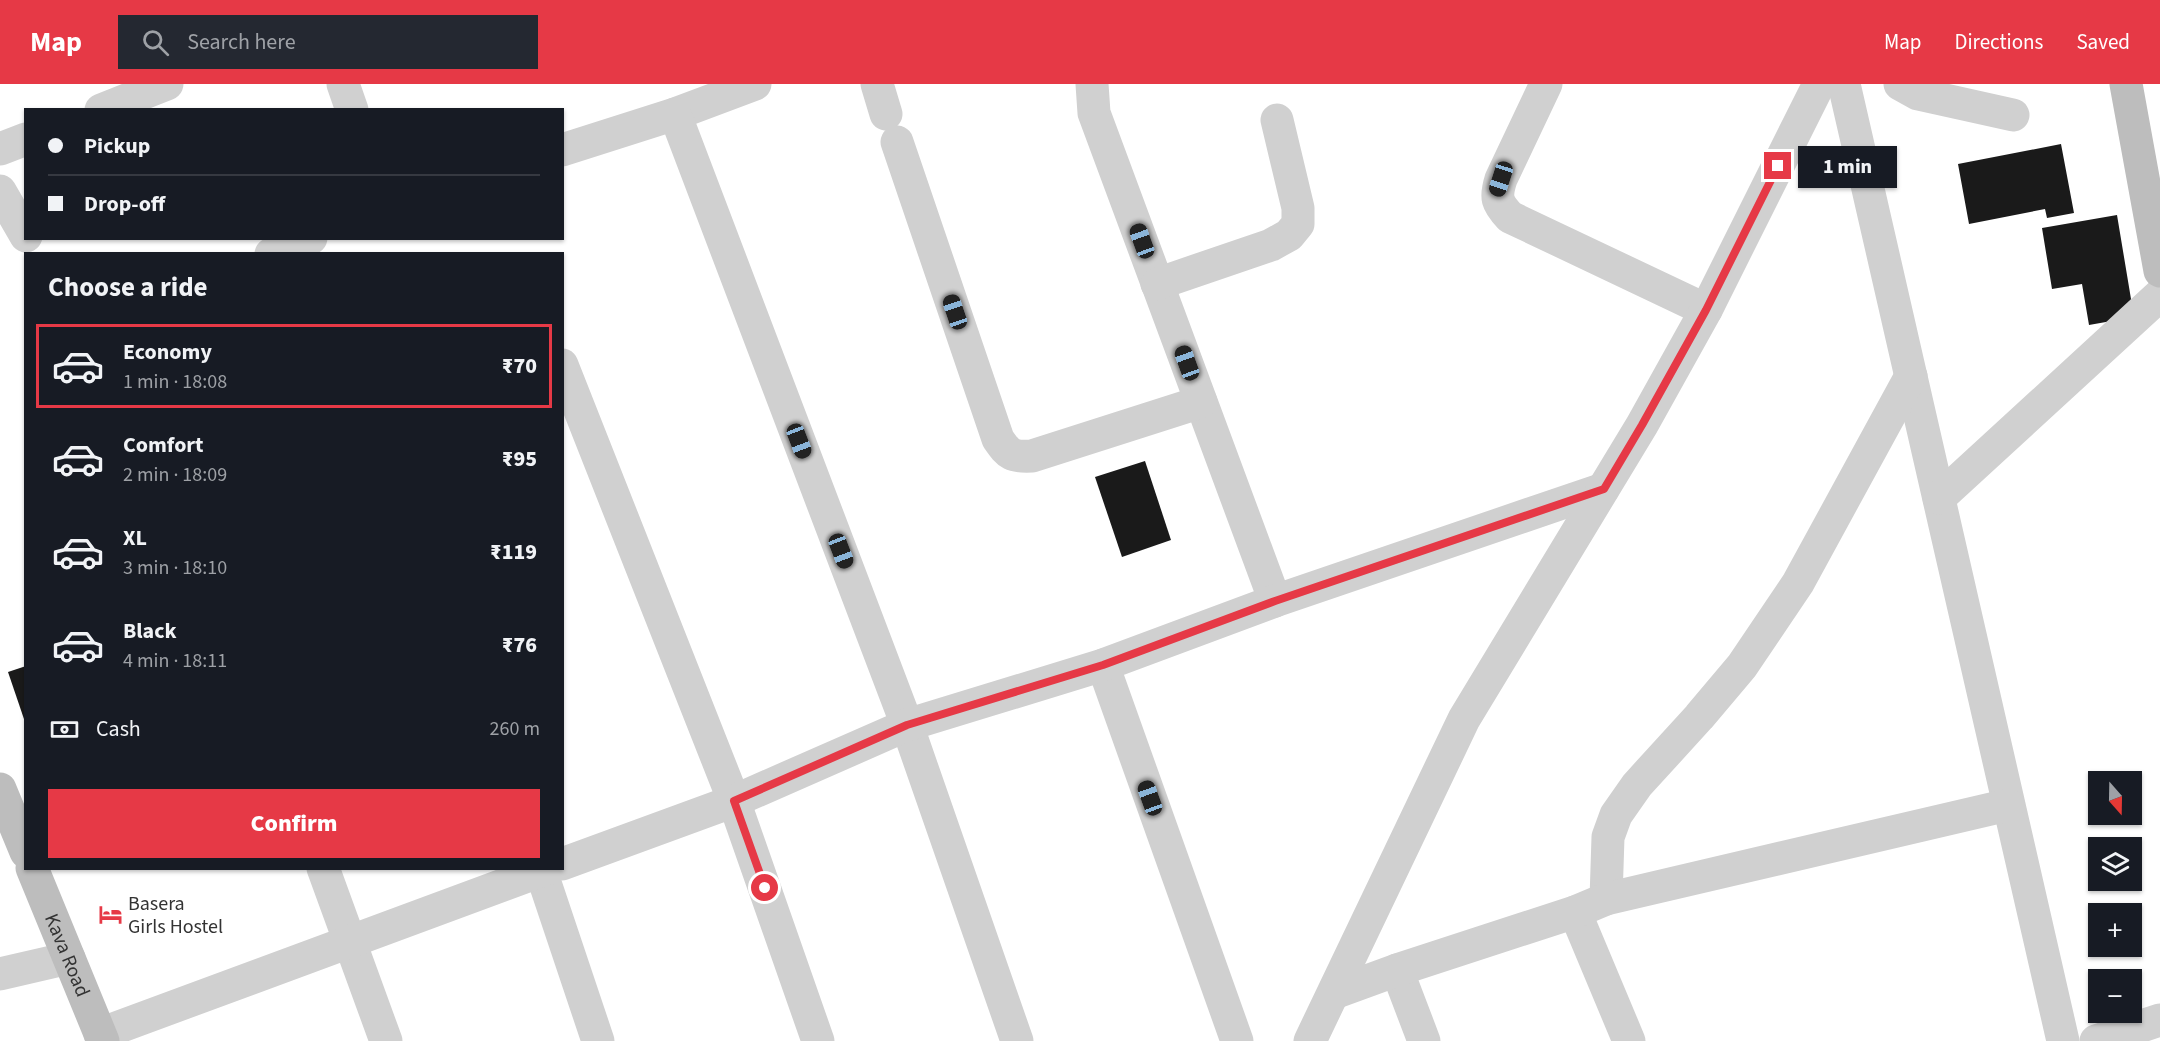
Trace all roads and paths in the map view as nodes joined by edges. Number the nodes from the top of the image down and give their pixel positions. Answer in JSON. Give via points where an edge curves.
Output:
{"nodes":[{"id":1,"x":167,"y":84,"type":"edge"},
{"id":2,"x":343,"y":84,"type":"edge"},
{"id":3,"x":755,"y":84,"type":"edge"},
{"id":4,"x":1092,"y":84,"type":"edge"},
{"id":5,"x":1546,"y":84,"type":"edge"},
{"id":6,"x":1819,"y":84,"type":"edge"},
{"id":7,"x":1845,"y":84,"type":"edge"},
{"id":8,"x":1900,"y":84,"type":"edge"},
{"id":9,"x":2126,"y":84,"type":"edge"},
{"id":10,"x":106,"y":108,"type":"edge"},
{"id":11,"x":351,"y":108,"type":"edge"},
{"id":12,"x":886,"y":113,"type":"edge"},
{"id":13,"x":675,"y":114,"type":"junction"},
{"id":14,"x":2013,"y":115,"type":"dead end"},
{"id":15,"x":1277,"y":120,"type":"dead end"},
{"id":16,"x":24,"y":140,"type":"edge"},
{"id":17,"x":0,"y":149,"type":"edge"},
{"id":18,"x":564,"y":149,"type":"edge"},
{"id":19,"x":0,"y":191,"type":"edge"},
{"id":20,"x":24,"y":233,"type":"edge"},
{"id":21,"x":305,"y":240,"type":"edge"},
{"id":22,"x":276,"y":252,"type":"edge"},
{"id":23,"x":2160,"y":271,"type":"edge"},
{"id":24,"x":1157,"y":284,"type":"junction"},
{"id":25,"x":2160,"y":295,"type":"edge"},
{"id":26,"x":1706,"y":310,"type":"junction"},
{"id":27,"x":564,"y":370,"type":"edge"},
{"id":28,"x":1911,"y":376,"type":"junction"},
{"id":29,"x":1201,"y":402,"type":"junction"},
{"id":30,"x":1604,"y":489,"type":"junction"},
{"id":31,"x":1939,"y":498,"type":"junction"},
{"id":32,"x":1275,"y":601,"type":"junction"},
{"id":33,"x":1103,"y":665,"type":"junction"},
{"id":34,"x":907,"y":725,"type":"junction"},
{"id":35,"x":0,"y":789,"type":"edge"},
{"id":36,"x":734,"y":801,"type":"junction"},
{"id":37,"x":2008,"y":804,"type":"junction"},
{"id":38,"x":14,"y":839,"type":"edge"},
{"id":39,"x":564,"y":862,"type":"edge"},
{"id":40,"x":33,"y":870,"type":"edge"},
{"id":41,"x":324,"y":870,"type":"edge"},
{"id":42,"x":543,"y":870,"type":"edge"},
{"id":43,"x":549,"y":870,"type":"edge"},
{"id":44,"x":1606,"y":899,"type":"junction"},
{"id":45,"x":1575,"y":912,"type":"junction"},
{"id":46,"x":350,"y":942,"type":"junction"},
{"id":47,"x":69,"y":958,"type":"junction"},
{"id":48,"x":1397,"y":970,"type":"junction"},
{"id":49,"x":0,"y":974,"type":"edge"},
{"id":50,"x":1334,"y":993,"type":"junction"},
{"id":51,"x":2160,"y":1020,"type":"edge"},
{"id":52,"x":101,"y":1037,"type":"edge"},
{"id":53,"x":386,"y":1041,"type":"edge"},
{"id":54,"x":598,"y":1041,"type":"edge"},
{"id":55,"x":818,"y":1041,"type":"edge"},
{"id":56,"x":1017,"y":1041,"type":"edge"},
{"id":57,"x":1237,"y":1041,"type":"edge"},
{"id":58,"x":1310,"y":1041,"type":"edge"},
{"id":59,"x":1424,"y":1041,"type":"edge"},
{"id":60,"x":1629,"y":1041,"type":"edge"},
{"id":61,"x":2063,"y":1041,"type":"edge"},
{"id":62,"x":2096,"y":1041,"type":"edge"}],
"edges":[{"from":1,"to":10,"type":"street"},
{"from":2,"to":11,"type":"street"},
{"from":3,"to":13,"type":"street"},
{"from":4,"to":24,"type":"street","via":[[1094,113]]},
{"from":5,"to":26,"type":"street","via":[[1501,179],[1499,205],[1510,217]]},
{"from":6,"to":26,"type":"street"},
{"from":7,"to":28,"type":"street"},
{"from":8,"to":14,"type":"street","via":[[1918,94]]},
{"from":9,"to":23,"type":"main road"},
{"from":12,"to":29,"type":"street","via":[[998,439],[1007,452],[1016,457],[1032,456]]},
{"from":13,"to":18,"type":"street"},
{"from":13,"to":34,"type":"street"},
{"from":15,"to":24,"type":"street","via":[[1298,208],[1298,224],[1289,235],[1271,245]]},
{"from":16,"to":17,"type":"street"},
{"from":19,"to":20,"type":"street"},
{"from":21,"to":22,"type":"street"},
{"from":24,"to":29,"type":"street"},
{"from":25,"to":31,"type":"street"},
{"from":26,"to":30,"type":"street"},
{"from":27,"to":36,"type":"street"},
{"from":28,"to":31,"type":"street"},
{"from":28,"to":44,"type":"street","via":[[1798,583],[1742,666],[1637,785],[1616,815],[1608,837]]},
{"from":29,"to":32,"type":"street"},
{"from":30,"to":32,"type":"street"},
{"from":30,"to":50,"type":"street","via":[[1464,719]]},
{"from":31,"to":37,"type":"street"},
{"from":32,"to":33,"type":"street"},
{"from":33,"to":34,"type":"street"},
{"from":33,"to":57,"type":"street"},
{"from":34,"to":36,"type":"street"},
{"from":34,"to":56,"type":"street"},
{"from":35,"to":38,"type":"main road"},
{"from":36,"to":39,"type":"street"},
{"from":36,"to":55,"type":"street"},
{"from":37,"to":44,"type":"street"},
{"from":37,"to":61,"type":"street"},
{"from":40,"to":47,"type":"main road","name":"Kava Road"},
{"from":41,"to":46,"type":"street"},
{"from":42,"to":46,"type":"street"},
{"from":43,"to":54,"type":"street"},
{"from":44,"to":45,"type":"street"},
{"from":45,"to":48,"type":"street"},
{"from":45,"to":60,"type":"street"},
{"from":46,"to":52,"type":"street"},
{"from":46,"to":53,"type":"street"},
{"from":47,"to":49,"type":"street"},
{"from":47,"to":52,"type":"main road","name":"Kava Road"},
{"from":48,"to":50,"type":"street"},
{"from":48,"to":59,"type":"street"},
{"from":50,"to":58,"type":"street"},
{"from":51,"to":62,"type":"street"}]}
